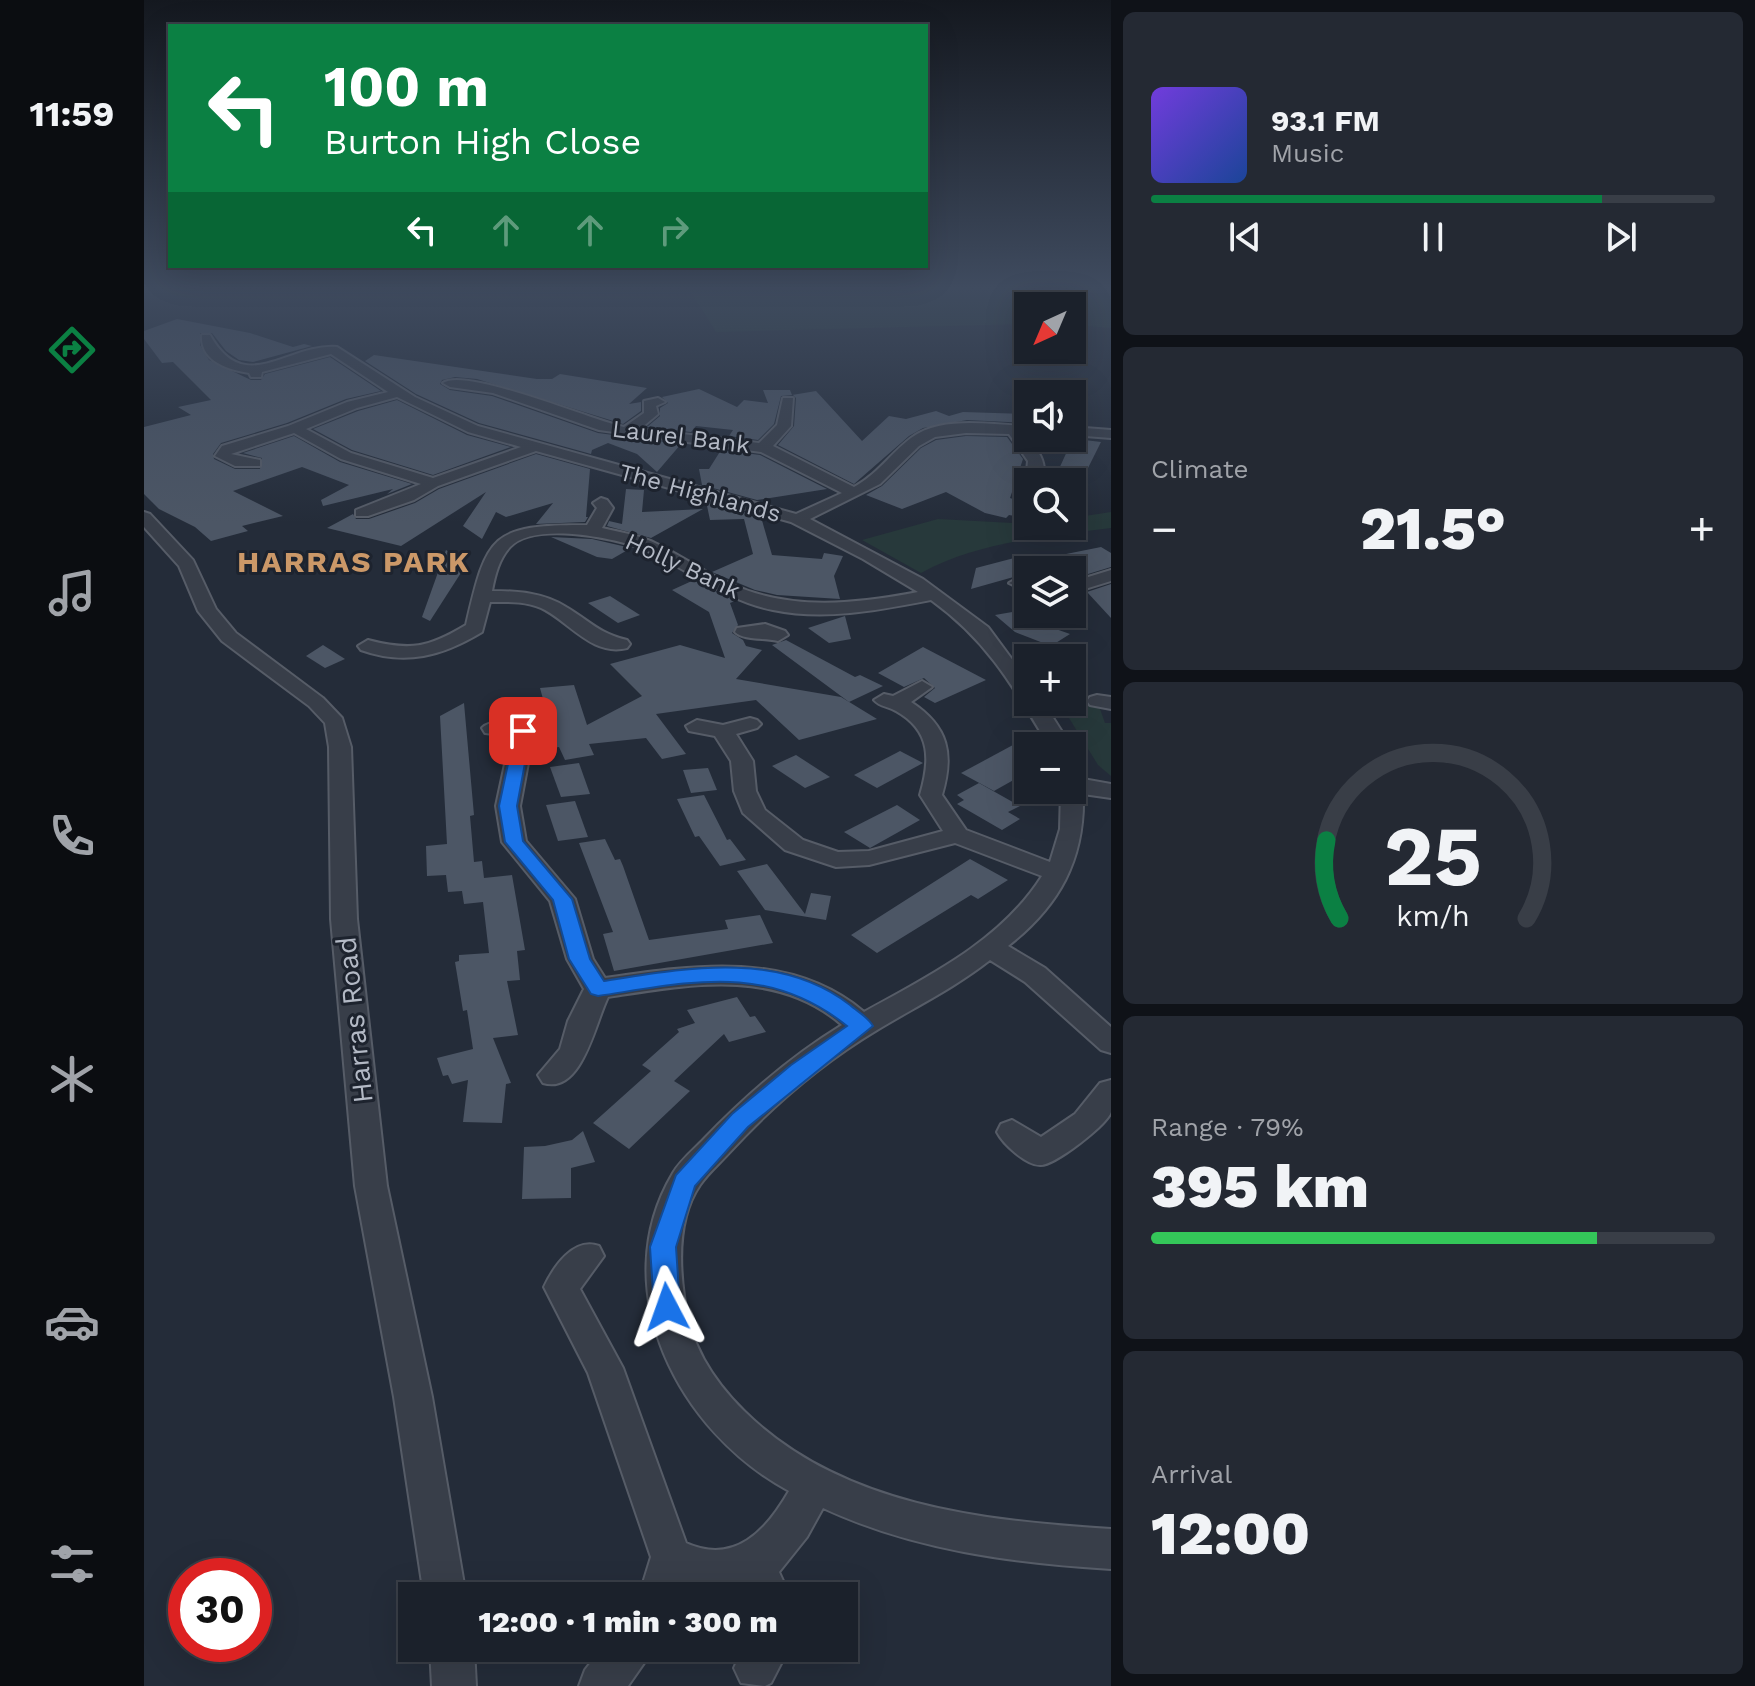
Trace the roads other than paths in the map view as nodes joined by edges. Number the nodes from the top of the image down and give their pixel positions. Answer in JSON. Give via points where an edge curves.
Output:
{"nodes":[{"id":1,"x":230,"y":366,"type":"edge"},
{"id":2,"x":277,"y":366,"type":"edge"},
{"id":3,"x":357,"y":366,"type":"edge"},
{"id":4,"x":457,"y":382,"type":"dead end"},
{"id":5,"x":398,"y":393,"type":"junction"},
{"id":6,"x":788,"y":401,"type":"dead end"},
{"id":7,"x":658,"y":402,"type":"dead end"},
{"id":8,"x":295,"y":428,"type":"junction"},
{"id":9,"x":1014,"y":430,"type":"edge"},
{"id":10,"x":627,"y":432,"type":"junction"},
{"id":11,"x":1086,"y":432,"type":"edge"},
{"id":12,"x":1111,"y":434,"type":"edge"},
{"id":13,"x":531,"y":448,"type":"junction"},
{"id":14,"x":763,"y":448,"type":"junction"},
{"id":15,"x":255,"y":463,"type":"dead end"},
{"id":16,"x":433,"y":483,"type":"junction"},
{"id":17,"x":853,"y":492,"type":"junction"},
{"id":18,"x":609,"y":507,"type":"dead end"},
{"id":19,"x":360,"y":513,"type":"dead end"},
{"id":20,"x":144,"y":517,"type":"edge"},
{"id":21,"x":797,"y":519,"type":"junction"},
{"id":22,"x":592,"y":530,"type":"junction"},
{"id":23,"x":1111,"y":575,"type":"edge"},
{"id":24,"x":1086,"y":583,"type":"edge"},
{"id":25,"x":934,"y":594,"type":"junction"},
{"id":26,"x":483,"y":597,"type":"junction"},
{"id":27,"x":774,"y":605,"type":"junction"},
{"id":28,"x":744,"y":632,"type":"dead end"},
{"id":29,"x":620,"y":644,"type":"dead end"},
{"id":30,"x":368,"y":646,"type":"dead end"},
{"id":31,"x":1014,"y":676,"type":"edge"},
{"id":32,"x":922,"y":687,"type":"dead end"},
{"id":33,"x":750,"y":724,"type":"dead end"},
{"id":34,"x":697,"y":726,"type":"dead end"},
{"id":35,"x":493,"y":728,"type":"dead end"},
{"id":36,"x":723,"y":731,"type":"junction"},
{"id":37,"x":1086,"y":787,"type":"edge"},
{"id":38,"x":1111,"y":791,"type":"edge"},
{"id":39,"x":1074,"y":804,"type":"edge"},
{"id":40,"x":957,"y":835,"type":"junction"},
{"id":41,"x":1056,"y":873,"type":"junction"},
{"id":42,"x":992,"y":949,"type":"junction"},
{"id":43,"x":598,"y":989,"type":"junction"},
{"id":44,"x":862,"y":1026,"type":"junction"},
{"id":45,"x":1111,"y":1043,"type":"edge"},
{"id":46,"x":553,"y":1075,"type":"dead end"},
{"id":47,"x":1111,"y":1091,"type":"edge"},
{"id":48,"x":1012,"y":1132,"type":"dead end"},
{"id":49,"x":587,"y":1256,"type":"dead end"},
{"id":50,"x":815,"y":1483,"type":"junction"},
{"id":51,"x":1111,"y":1549,"type":"edge"},
{"id":52,"x":671,"y":1557,"type":"junction"},
{"id":53,"x":761,"y":1578,"type":"edge"},
{"id":54,"x":443,"y":1582,"type":"edge"},
{"id":55,"x":664,"y":1582,"type":"edge"},
{"id":56,"x":453,"y":1662,"type":"edge"},
{"id":57,"x":619,"y":1662,"type":"edge"},
{"id":58,"x":454,"y":1686,"type":"edge"},
{"id":59,"x":601,"y":1686,"type":"edge"}],
"edges":[{"from":1,"to":2,"type":"street","name":"The Highlands","via":[[255,372]]},
{"from":3,"to":5,"type":"street","name":"The Highlands"},
{"from":4,"to":10,"type":"street","name":"Laurel Bank","via":[[495,389]]},
{"from":5,"to":8,"type":"street"},
{"from":5,"to":13,"type":"street","name":"The Highlands","via":[[473,429]]},
{"from":6,"to":14,"type":"street","via":[[784,426]]},
{"from":7,"to":10,"type":"street","via":[[649,404],[651,414]]},
{"from":8,"to":15,"type":"street","via":[[227,449],[222,456]]},
{"from":8,"to":16,"type":"street","via":[[346,456]]},
{"from":9,"to":17,"type":"street","via":[[930,434],[911,443],[875,481]]},
{"from":10,"to":14,"type":"street","name":"Laurel Bank"},
{"from":11,"to":12,"type":"street"},
{"from":13,"to":16,"type":"street"},
{"from":13,"to":21,"type":"street","name":"The Highlands"},
{"from":14,"to":17,"type":"street","name":"Laurel Bank"},
{"from":16,"to":19,"type":"street","via":[[425,491]]},
{"from":17,"to":21,"type":"street"},
{"from":18,"to":22,"type":"street","name":"Holly Bank"},
{"from":20,"to":54,"type":"street","name":"Harras Road","via":[[187,564],[207,611],[229,637],[299,688],[335,722],[344,919],[371,1186]]},
{"from":21,"to":25,"type":"street","name":"The Highlands"},
{"from":22,"to":26,"type":"street","name":"Holly Bank","via":[[521,533],[505,542],[488,568]]},
{"from":22,"to":27,"type":"street","name":"Holly Bank","via":[[647,545],[724,588]]},
{"from":23,"to":24,"type":"street"},
{"from":25,"to":27,"type":"street","name":"Holly Bank","via":[[872,606]]},
{"from":25,"to":31,"type":"street","name":"The Highlands","via":[[983,633]]},
{"from":26,"to":29,"type":"street","via":[[547,604],[591,646]]},
{"from":26,"to":30,"type":"street","name":"Holly Bank","via":[[475,628],[444,648],[390,658]]},
{"from":27,"to":28,"type":"street","name":"Holly Bank","via":[[771,632]]},
{"from":32,"to":40,"type":"street","via":[[892,700],[930,730],[940,759],[931,795]]},
{"from":33,"to":36,"type":"street"},
{"from":34,"to":36,"type":"street"},
{"from":35,"to":43,"type":"street","via":[[531,729],[508,806],[514,842],[562,899],[580,959]]},
{"from":36,"to":40,"type":"street","via":[[742,761],[745,791],[755,813],[794,845],[836,860],[858,859]]},
{"from":37,"to":38,"type":"street"},
{"from":39,"to":41,"type":"street","via":[[1066,855]]},
{"from":40,"to":41,"type":"street"},
{"from":41,"to":42,"type":"street","via":[[1035,907]]},
{"from":42,"to":44,"type":"street"},
{"from":42,"to":45,"type":"street","via":[[1035,975]]},
{"from":43,"to":44,"type":"street","via":[[700,973],[774,978],[828,999]]},
{"from":43,"to":46,"type":"street","via":[[582,1021],[578,1056]]},
{"from":44,"to":50,"type":"street","via":[[740,1120],[685,1182],[663,1247],[667,1307],[683,1358],[713,1405],[758,1449]]},
{"from":47,"to":48,"type":"street","via":[[1042,1164]]},
{"from":49,"to":52,"type":"street","via":[[549,1284],[605,1368]]},
{"from":50,"to":51,"type":"street","via":[[930,1527],[1027,1545]]},
{"from":50,"to":53,"type":"street","via":[[793,1523],[765,1557]]},
{"from":52,"to":53,"type":"street","via":[[706,1573]]},
{"from":52,"to":55,"type":"street"},
{"from":56,"to":58,"type":"street"},
{"from":57,"to":59,"type":"street"}]}
